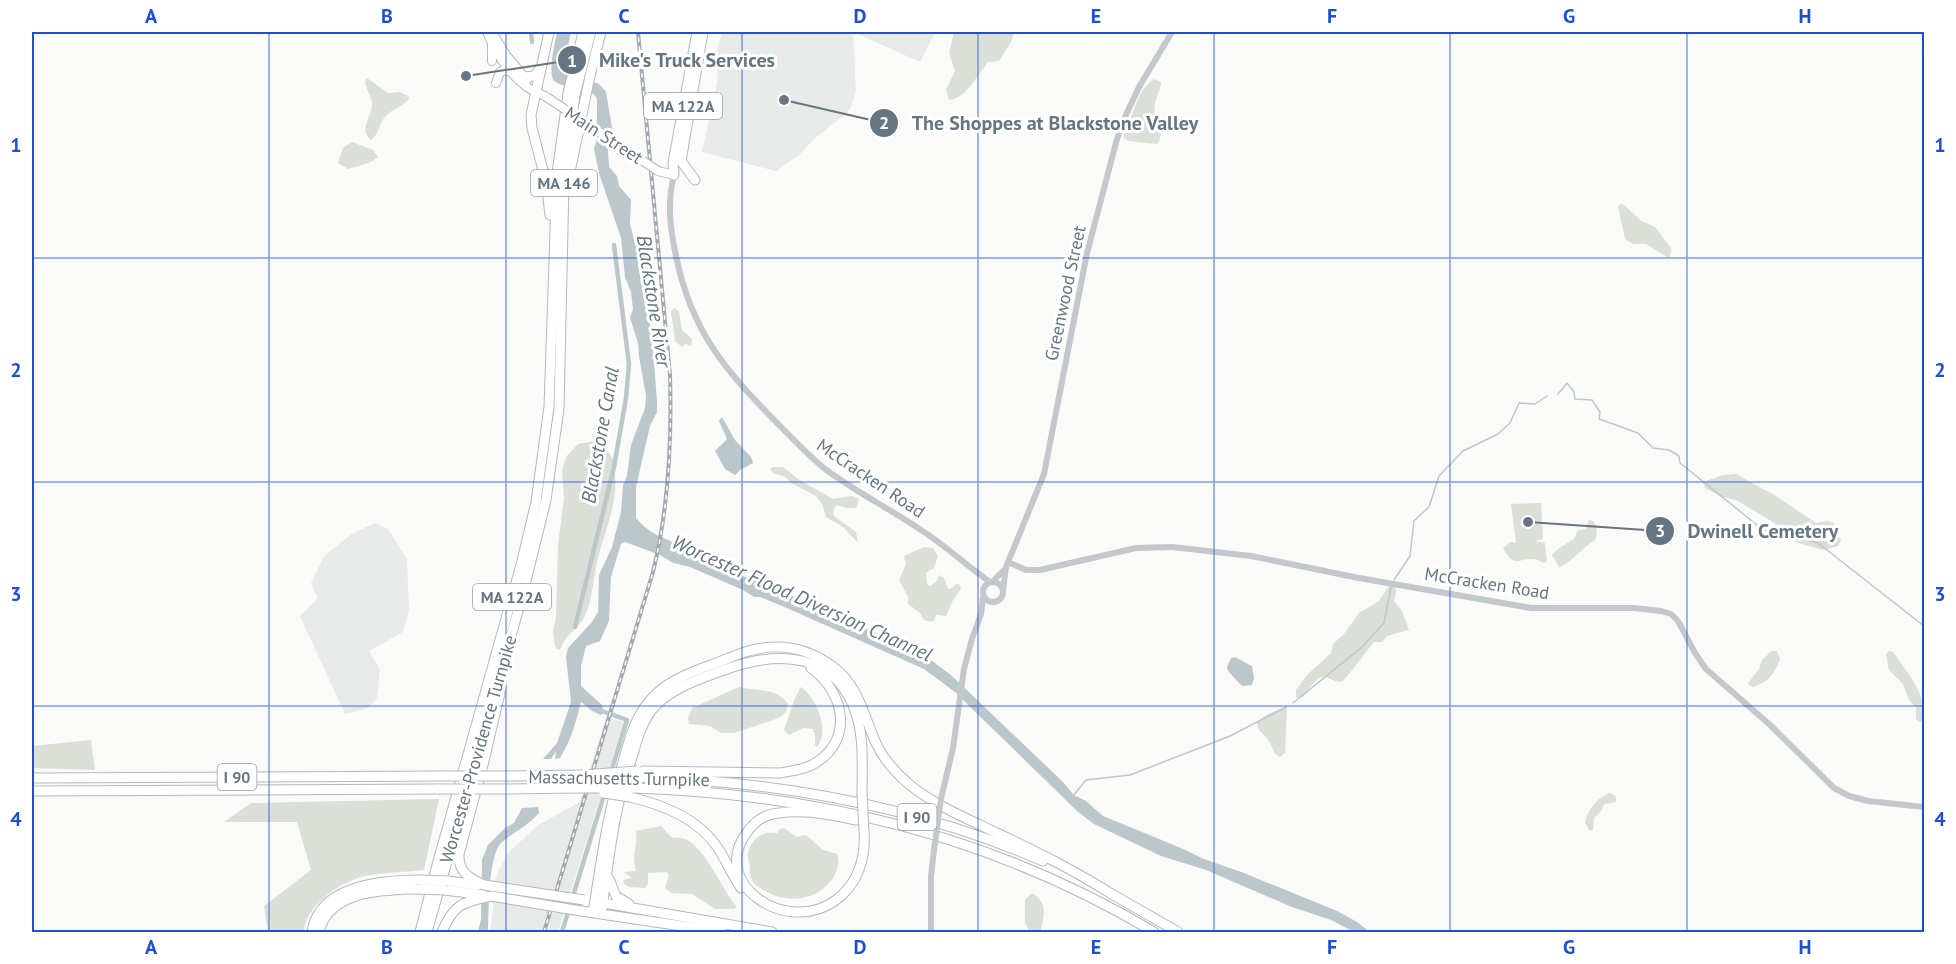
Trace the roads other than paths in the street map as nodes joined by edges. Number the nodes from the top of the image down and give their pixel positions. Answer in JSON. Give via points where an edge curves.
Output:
{"nodes":[{"id":1,"x":487,"y":32,"type":"edge"},
{"id":2,"x":492,"y":32,"type":"edge"},
{"id":3,"x":549,"y":32,"type":"edge"},
{"id":4,"x":583,"y":32,"type":"edge"},
{"id":5,"x":591,"y":32,"type":"edge"},
{"id":6,"x":601,"y":32,"type":"edge"},
{"id":7,"x":697,"y":32,"type":"edge"},
{"id":8,"x":703,"y":32,"type":"edge"},
{"id":9,"x":1172,"y":32,"type":"edge"},
{"id":10,"x":492,"y":44,"type":"junction"},
{"id":11,"x":492,"y":61,"type":"dead end"},
{"id":12,"x":540,"y":69,"type":"junction"},
{"id":13,"x":513,"y":73,"type":"junction"},
{"id":14,"x":581,"y":74,"type":"junction"},
{"id":15,"x":525,"y":77,"type":"junction"},
{"id":16,"x":496,"y":83,"type":"dead end"},
{"id":17,"x":536,"y":90,"type":"junction"},
{"id":18,"x":576,"y":95,"type":"junction"},
{"id":19,"x":681,"y":160,"type":"junction"},
{"id":20,"x":674,"y":175,"type":"junction"},
{"id":21,"x":695,"y":180,"type":"dead end"},
{"id":22,"x":553,"y":253,"type":"junction"},
{"id":23,"x":1007,"y":565,"type":"junction"},
{"id":24,"x":975,"y":572,"type":"junction"},
{"id":25,"x":991,"y":582,"type":"junction"},
{"id":26,"x":1003,"y":590,"type":"junction"},
{"id":27,"x":983,"y":593,"type":"junction"},
{"id":28,"x":522,"y":597,"type":"junction"},
{"id":29,"x":993,"y":603,"type":"junction"},
{"id":30,"x":981,"y":614,"type":"junction"},
{"id":31,"x":795,"y":660,"type":"junction"},
{"id":32,"x":854,"y":692,"type":"junction"},
{"id":33,"x":636,"y":774,"type":"junction"},
{"id":34,"x":32,"y":778,"type":"edge"},
{"id":35,"x":32,"y":791,"type":"edge"},
{"id":36,"x":631,"y":793,"type":"junction"},
{"id":37,"x":865,"y":795,"type":"junction"},
{"id":38,"x":1924,"y":807,"type":"edge"},
{"id":39,"x":867,"y":832,"type":"junction"},
{"id":40,"x":932,"y":834,"type":"junction"},
{"id":41,"x":437,"y":865,"type":"junction"},
{"id":42,"x":608,"y":874,"type":"junction"},
{"id":43,"x":419,"y":885,"type":"junction"},
{"id":44,"x":477,"y":889,"type":"junction"},
{"id":45,"x":1113,"y":895,"type":"junction"},
{"id":46,"x":599,"y":902,"type":"junction"},
{"id":47,"x":639,"y":909,"type":"junction"},
{"id":48,"x":597,"y":913,"type":"junction"},
{"id":49,"x":312,"y":933,"type":"edge"},
{"id":50,"x":319,"y":933,"type":"edge"},
{"id":51,"x":415,"y":933,"type":"edge"},
{"id":52,"x":420,"y":933,"type":"edge"},
{"id":53,"x":427,"y":933,"type":"edge"},
{"id":54,"x":442,"y":933,"type":"edge"},
{"id":55,"x":722,"y":933,"type":"edge"},
{"id":56,"x":772,"y":933,"type":"edge"},
{"id":57,"x":931,"y":933,"type":"edge"},
{"id":58,"x":1154,"y":933,"type":"edge"},
{"id":59,"x":1178,"y":933,"type":"edge"}],
"edges":[{"from":1,"to":10,"type":"main road","name":"Main Street"},
{"from":2,"to":15,"type":"main road","name":"Main Street"},
{"from":3,"to":12,"type":"highway"},
{"from":4,"to":14,"type":"highway","name":"Worcester-Providence Turnpike","number":"MA 146"},
{"from":5,"to":14,"type":"highway","name":"Worcester-Providence Turnpike","number":"MA 146"},
{"from":6,"to":14,"type":"highway","number":"MA 122A"},
{"from":7,"to":20,"type":"highway","number":"MA 122A"},
{"from":8,"to":19,"type":"highway"},
{"from":9,"to":23,"type":"street","name":"Greenwood Street","via":[[1134,98],[1117,139],[1087,253],[1044,474]]},
{"from":10,"to":11,"type":"main road"},
{"from":10,"to":13,"type":"main road","name":"Main Street"},
{"from":12,"to":15,"type":"highway","via":[[534,76]]},
{"from":12,"to":17,"type":"highway"},
{"from":13,"to":16,"type":"main road","via":[[500,72]]},
{"from":13,"to":17,"type":"main road","name":"Main Street","via":[[529,89]]},
{"from":14,"to":18,"type":"highway","number":"MA 122A"},
{"from":14,"to":18,"type":"highway","name":"Worcester-Providence Turnpike","number":"MA 146"},
{"from":15,"to":17,"type":"main road","name":"Main Street"},
{"from":17,"to":20,"type":"main road","name":"Main Street","bridge":true,"via":[[658,171]]},
{"from":17,"to":22,"type":"highway","number":"MA 122A","via":[[531,122],[546,182]]},
{"from":18,"to":22,"type":"highway","name":"Worcester-Providence Turnpike","number":"MA 146","via":[[557,173]]},
{"from":18,"to":28,"type":"highway","name":"Worcester-Providence Turnpike","number":"MA 122A","via":[[562,273],[557,433],[542,523]]},
{"from":19,"to":20,"type":"highway"},
{"from":19,"to":21,"type":"highway"},
{"from":20,"to":24,"type":"street","name":"McCracken Road","via":[[669,210],[679,275],[706,339],[742,388],[812,458],[947,547]]},
{"from":22,"to":41,"type":"highway","name":"Worcester-Providence Turnpike","number":"MA 122A","via":[[549,407],[536,502]]},
{"from":23,"to":25,"type":"street","name":"Greenwood Street"},
{"from":23,"to":26,"type":"street","name":"Greenwood Street"},
{"from":23,"to":38,"type":"street","name":"McCracken Road","via":[[1041,570],[1136,548],[1180,547],[1251,556],[1531,608],[1661,611],[1678,621],[1706,669],[1834,788],[1868,801]]},
{"from":24,"to":25,"type":"street","name":"McCracken Road"},
{"from":24,"to":27,"type":"street","name":"McCracken Road"},
{"from":25,"to":26,"type":"street"},
{"from":25,"to":27,"type":"street","via":[[985,585]]},
{"from":26,"to":29,"type":"street","via":[[1001,598]]},
{"from":27,"to":29,"type":"street"},
{"from":27,"to":30,"type":"street"},
{"from":28,"to":44,"type":"highway","via":[[486,756],[459,849],[461,869]]},
{"from":28,"to":53,"type":"highway","name":"Worcester-Providence Turnpike","number":"MA 122A"},
{"from":29,"to":30,"type":"street"},
{"from":30,"to":57,"type":"street","bridge":true,"via":[[970,645],[941,799],[931,876]]},
{"from":31,"to":33,"type":"highway","via":[[814,670],[833,690],[841,714],[836,741],[813,764],[780,773]]},
{"from":31,"to":37,"type":"highway","via":[[827,673],[849,696],[860,730]]},
{"from":31,"to":42,"type":"highway","via":[[763,658],[713,674],[668,695],[651,711],[639,733],[619,801]]},
{"from":32,"to":37,"type":"highway","via":[[864,728]]},
{"from":32,"to":45,"type":"highway","via":[[877,745],[908,783],[935,802],[1065,865]]},
{"from":32,"to":46,"type":"highway","via":[[845,678],[821,659],[794,648],[768,646],[700,669],[660,690],[642,710],[631,732],[609,814]]},
{"from":33,"to":34,"type":"highway","name":"Massachusetts Turnpike","number":"I 90","bridge":true},
{"from":33,"to":45,"type":"highway","name":"Massachusetts Turnpike","number":"I 90","via":[[740,783],[872,804],[1004,845]]},
{"from":35,"to":36,"type":"highway","name":"Massachusetts Turnpike","number":"I 90","bridge":true,"via":[[578,788]]},
{"from":36,"to":39,"type":"highway","via":[[695,825],[715,843],[745,895],[786,917],[818,915],[846,899],[859,884],[867,865]]},
{"from":36,"to":40,"type":"highway","name":"Massachusetts Turnpike","number":"I 90","via":[[715,792],[766,797],[836,809]]},
{"from":37,"to":39,"type":"highway"},
{"from":39,"to":40,"type":"highway","via":[[862,861],[853,882],[835,901],[819,909],[801,913],[775,909],[760,901],[741,878],[737,861],[744,837],[761,819],[779,812],[830,815]]},
{"from":40,"to":58,"type":"highway","name":"Massachusetts Turnpike","number":"I 90","via":[[1041,874]]},
{"from":41,"to":51,"type":"highway"},
{"from":41,"to":52,"type":"highway","name":"Worcester-Providence Turnpike","number":"MA 122A"},
{"from":42,"to":46,"type":"highway"},
{"from":42,"to":47,"type":"highway","via":[[616,896]]},
{"from":43,"to":44,"type":"highway","bridge":true},
{"from":43,"to":49,"type":"highway","via":[[375,884],[337,896],[317,918]]},
{"from":43,"to":50,"type":"highway","via":[[349,898],[328,914]]},
{"from":44,"to":46,"type":"highway","bridge":true},
{"from":44,"to":48,"type":"highway","bridge":true,"via":[[491,896]]},
{"from":44,"to":54,"type":"highway","via":[[456,908]]},
{"from":45,"to":59,"type":"highway","name":"Massachusetts Turnpike","number":"I 90"},
{"from":46,"to":47,"type":"highway"},
{"from":46,"to":48,"type":"highway"},
{"from":47,"to":56,"type":"highway"},
{"from":48,"to":55,"type":"highway"}]}
